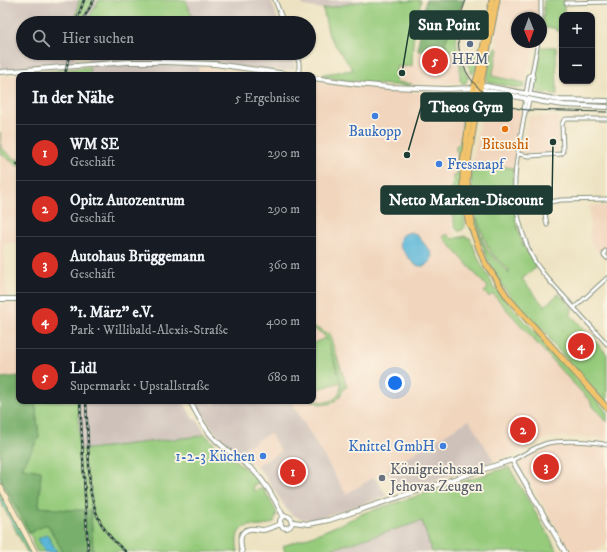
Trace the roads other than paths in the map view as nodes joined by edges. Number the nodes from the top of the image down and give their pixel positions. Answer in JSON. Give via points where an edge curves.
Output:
{"nodes":[{"id":1,"x":275,"y":0,"type":"edge"},
{"id":2,"x":492,"y":0,"type":"edge"},
{"id":3,"x":497,"y":0,"type":"edge"},
{"id":4,"x":541,"y":0,"type":"edge"},
{"id":5,"x":607,"y":2,"type":"edge"},
{"id":6,"x":566,"y":3,"type":"dead end"},
{"id":7,"x":541,"y":12,"type":"edge"},
{"id":8,"x":281,"y":16,"type":"edge"},
{"id":9,"x":537,"y":48,"type":"edge"},
{"id":10,"x":298,"y":60,"type":"edge"},
{"id":11,"x":0,"y":72,"type":"edge"},
{"id":12,"x":272,"y":72,"type":"edge"},
{"id":13,"x":299,"y":72,"type":"edge"},
{"id":14,"x":316,"y":78,"type":"edge"},
{"id":15,"x":479,"y":87,"type":"junction"},
{"id":16,"x":528,"y":94,"type":"junction"},
{"id":17,"x":527,"y":99,"type":"junction"},
{"id":18,"x":607,"y":102,"type":"edge"},
{"id":19,"x":607,"y":107,"type":"edge"},
{"id":20,"x":607,"y":119,"type":"edge"},
{"id":21,"x":518,"y":154,"type":"junction"},
{"id":22,"x":607,"y":199,"type":"edge"},
{"id":23,"x":543,"y":203,"type":"junction"},
{"id":24,"x":517,"y":208,"type":"junction"},
{"id":25,"x":547,"y":225,"type":"dead end"},
{"id":26,"x":605,"y":251,"type":"dead end"},
{"id":27,"x":607,"y":258,"type":"edge"},
{"id":28,"x":607,"y":278,"type":"edge"},
{"id":29,"x":0,"y":299,"type":"edge"},
{"id":30,"x":16,"y":299,"type":"edge"},
{"id":31,"x":574,"y":308,"type":"junction"},
{"id":32,"x":607,"y":344,"type":"edge"},
{"id":33,"x":192,"y":404,"type":"edge"},
{"id":34,"x":607,"y":408,"type":"edge"},
{"id":35,"x":607,"y":445,"type":"edge"},
{"id":36,"x":512,"y":460,"type":"junction"},
{"id":37,"x":0,"y":486,"type":"edge"},
{"id":38,"x":283,"y":516,"type":"junction"},
{"id":39,"x":293,"y":522,"type":"junction"},
{"id":40,"x":280,"y":524,"type":"junction"},
{"id":41,"x":35,"y":552,"type":"edge"},
{"id":42,"x":242,"y":552,"type":"edge"},
{"id":43,"x":565,"y":552,"type":"edge"}],
"edges":[{"from":1,"to":8,"type":"street"},
{"from":2,"to":15,"type":"main road","via":[[479,71]]},
{"from":3,"to":15,"type":"main road"},
{"from":4,"to":7,"type":"street"},
{"from":5,"to":6,"type":"street"},
{"from":9,"to":16,"type":"street"},
{"from":10,"to":13,"type":"street"},
{"from":11,"to":12,"type":"street","via":[[127,62],[166,62],[215,64]]},
{"from":14,"to":15,"type":"street","via":[[389,87],[446,90]]},
{"from":15,"to":16,"type":"street"},
{"from":15,"to":17,"type":"street"},
{"from":15,"to":34,"type":"main road","via":[[464,163],[463,185],[469,224],[484,261],[508,298]]},
{"from":16,"to":17,"type":"street"},
{"from":16,"to":18,"type":"street","via":[[560,100]]},
{"from":17,"to":19,"type":"street","via":[[564,105]]},
{"from":17,"to":21,"type":"street"},
{"from":20,"to":21,"type":"street","via":[[564,120],[561,154]]},
{"from":21,"to":24,"type":"street","via":[[515,179]]},
{"from":22,"to":23,"type":"street","via":[[572,199]]},
{"from":23,"to":24,"type":"street"},
{"from":23,"to":25,"type":"street"},
{"from":24,"to":31,"type":"street","via":[[525,239],[533,257]]},
{"from":26,"to":27,"type":"street","via":[[604,255]]},
{"from":28,"to":31,"type":"street"},
{"from":29,"to":30,"type":"street"},
{"from":31,"to":32,"type":"street"},
{"from":33,"to":38,"type":"street","via":[[216,441],[258,476]]},
{"from":35,"to":36,"type":"street","via":[[568,441],[549,443]]},
{"from":36,"to":39,"type":"street","via":[[329,520],[309,524]]},
{"from":36,"to":43,"type":"street"},
{"from":37,"to":41,"type":"main road"},
{"from":38,"to":39,"type":"street","via":[[290,516]]},
{"from":38,"to":40,"type":"street"},
{"from":39,"to":40,"type":"street","via":[[287,528]]},
{"from":40,"to":42,"type":"street","via":[[264,530],[250,529],[244,532],[240,539]]}]}
